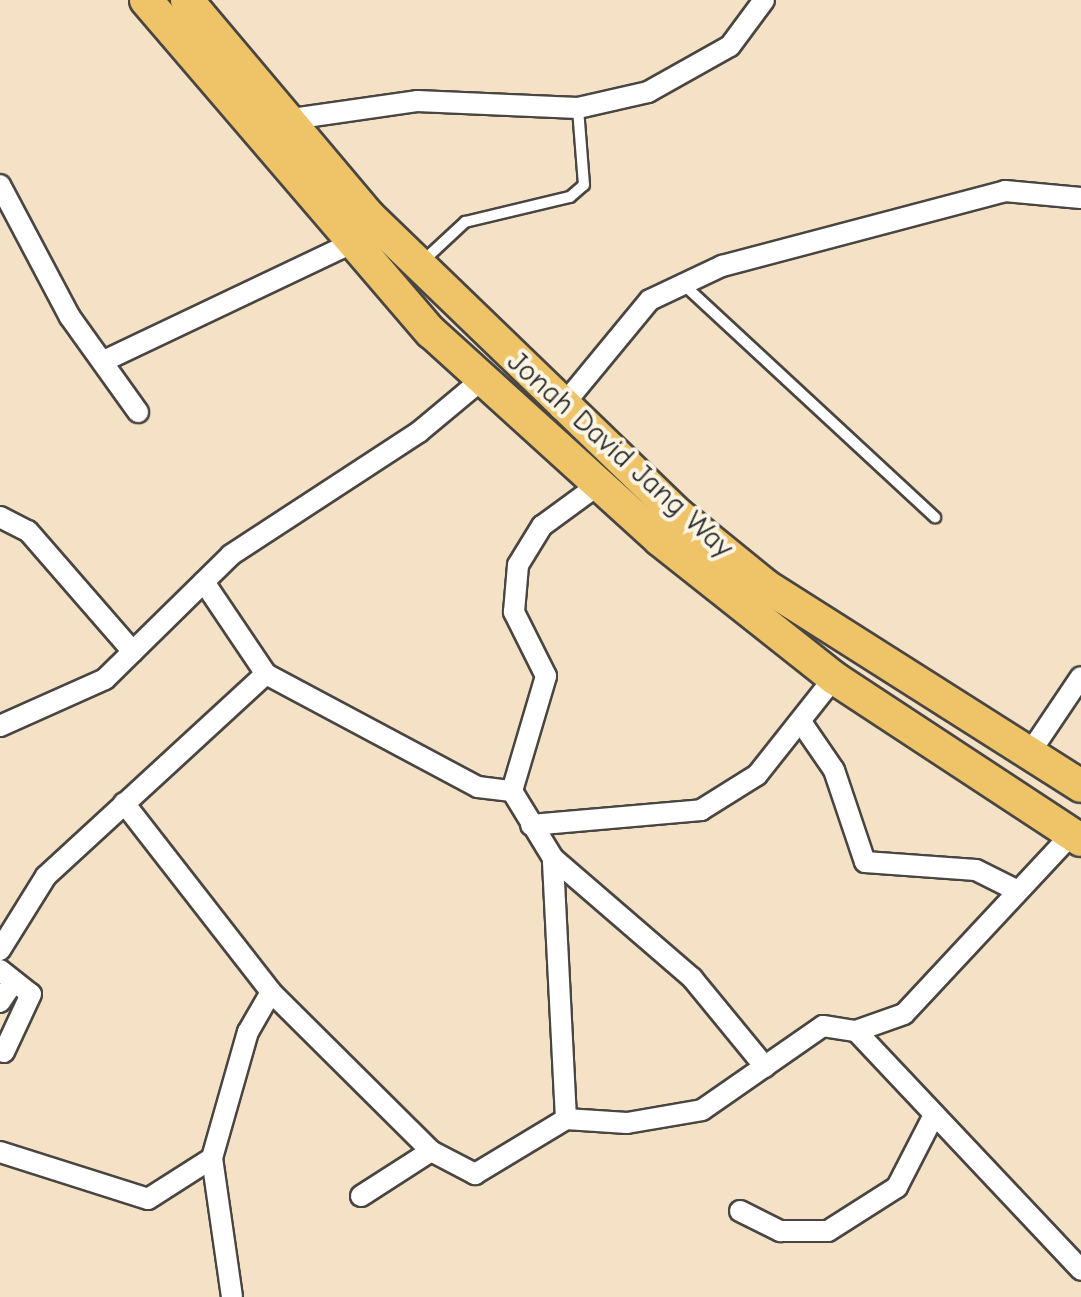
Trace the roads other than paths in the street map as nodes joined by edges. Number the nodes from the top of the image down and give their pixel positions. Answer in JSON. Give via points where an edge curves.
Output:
{"nodes":[{"id":1,"x":146,"y":0,"type":"edge"},
{"id":2,"x":187,"y":0,"type":"edge"},
{"id":3,"x":764,"y":0,"type":"edge"},
{"id":4,"x":578,"y":108,"type":"junction"},
{"id":5,"x":285,"y":120,"type":"junction"},
{"id":6,"x":0,"y":185,"type":"edge"},
{"id":7,"x":1081,"y":198,"type":"edge"},
{"id":8,"x":354,"y":242,"type":"junction"},
{"id":9,"x":420,"y":264,"type":"junction"},
{"id":10,"x":682,"y":282,"type":"junction"},
{"id":11,"x":108,"y":359,"type":"junction"},
{"id":12,"x":485,"y":376,"type":"junction"},
{"id":13,"x":560,"y":409,"type":"junction"},
{"id":14,"x":138,"y":412,"type":"dead end"},
{"id":15,"x":598,"y":485,"type":"junction"},
{"id":16,"x":935,"y":516,"type":"dead end"},
{"id":17,"x":0,"y":517,"type":"edge"},
{"id":18,"x":204,"y":582,"type":"junction"},
{"id":19,"x":133,"y":652,"type":"junction"},
{"id":20,"x":266,"y":674,"type":"junction"},
{"id":21,"x":1081,"y":677,"type":"edge"},
{"id":22,"x":834,"y":678,"type":"junction"},
{"id":23,"x":801,"y":722,"type":"junction"},
{"id":24,"x":0,"y":726,"type":"edge"},
{"id":25,"x":1031,"y":751,"type":"junction"},
{"id":26,"x":1081,"y":786,"type":"edge"},
{"id":27,"x":512,"y":791,"type":"junction"},
{"id":28,"x":124,"y":803,"type":"junction"},
{"id":29,"x":531,"y":825,"type":"junction"},
{"id":30,"x":1077,"y":837,"type":"edge"},
{"id":31,"x":554,"y":858,"type":"junction"},
{"id":32,"x":1018,"y":891,"type":"junction"},
{"id":33,"x":0,"y":950,"type":"edge"},
{"id":34,"x":7,"y":975,"type":"edge"},
{"id":35,"x":271,"y":992,"type":"junction"},
{"id":36,"x":0,"y":1002,"type":"edge"},
{"id":37,"x":856,"y":1031,"type":"junction"},
{"id":38,"x":4,"y":1052,"type":"dead end"},
{"id":39,"x":765,"y":1067,"type":"junction"},
{"id":40,"x":933,"y":1117,"type":"junction"},
{"id":41,"x":566,"y":1119,"type":"junction"},
{"id":42,"x":431,"y":1151,"type":"junction"},
{"id":43,"x":0,"y":1152,"type":"edge"},
{"id":44,"x":212,"y":1158,"type":"junction"},
{"id":45,"x":361,"y":1196,"type":"dead end"},
{"id":46,"x":740,"y":1211,"type":"dead end"},
{"id":47,"x":1081,"y":1270,"type":"edge"},
{"id":48,"x":232,"y":1297,"type":"edge"}],
"edges":[{"from":1,"to":8,"type":"main road"},
{"from":2,"to":5,"type":"main road","name":"Jonah David Jang Way"},
{"from":3,"to":4,"type":"street","via":[[700,70]]},
{"from":4,"to":5,"type":"street","via":[[417,101]]},
{"from":4,"to":9,"type":"lane","via":[[584,185],[570,197],[464,222]]},
{"from":5,"to":9,"type":"main road","name":"Jonah David Jang Way"},
{"from":6,"to":11,"type":"street","via":[[70,317]]},
{"from":7,"to":10,"type":"street","via":[[1006,191]]},
{"from":8,"to":11,"type":"street"},
{"from":8,"to":12,"type":"main road","via":[[431,332]]},
{"from":9,"to":13,"type":"main road","name":"Jonah David Jang Way"},
{"from":10,"to":13,"type":"street","via":[[650,300]]},
{"from":10,"to":16,"type":"lane"},
{"from":11,"to":14,"type":"street"},
{"from":12,"to":15,"type":"main road"},
{"from":12,"to":18,"type":"street"},
{"from":13,"to":25,"type":"main road","name":"Jonah David Jang Way","via":[[766,586]]},
{"from":15,"to":22,"type":"main road"},
{"from":15,"to":27,"type":"street","via":[[542,526],[518,565],[514,612],[546,676]]},
{"from":17,"to":19,"type":"street","via":[[28,530]]},
{"from":18,"to":19,"type":"street"},
{"from":18,"to":20,"type":"street"},
{"from":19,"to":24,"type":"street","via":[[106,679]]},
{"from":20,"to":27,"type":"street","via":[[478,787]]},
{"from":20,"to":28,"type":"street"},
{"from":21,"to":25,"type":"street"},
{"from":22,"to":23,"type":"street"},
{"from":22,"to":30,"type":"main road"},
{"from":23,"to":29,"type":"street","via":[[757,775],[701,810]]},
{"from":23,"to":32,"type":"street","via":[[834,770],[864,862],[976,870]]},
{"from":25,"to":26,"type":"main road","name":"Jonah David Jang Way"},
{"from":27,"to":29,"type":"street"},
{"from":28,"to":33,"type":"street","via":[[46,876]]},
{"from":28,"to":35,"type":"street"},
{"from":29,"to":31,"type":"street"},
{"from":30,"to":32,"type":"street"},
{"from":31,"to":39,"type":"street","via":[[692,978]]},
{"from":31,"to":41,"type":"street"},
{"from":32,"to":37,"type":"street","via":[[904,1014]]},
{"from":34,"to":36,"type":"street"},
{"from":34,"to":38,"type":"street","via":[[31,994]]},
{"from":35,"to":42,"type":"street"},
{"from":35,"to":44,"type":"street","via":[[248,1032]]},
{"from":37,"to":39,"type":"street","via":[[823,1026]]},
{"from":37,"to":40,"type":"street"},
{"from":39,"to":41,"type":"street","via":[[702,1110],[628,1124]]},
{"from":40,"to":46,"type":"street","via":[[897,1186],[828,1231],[780,1231]]},
{"from":40,"to":47,"type":"street","via":[[992,1167]]},
{"from":41,"to":42,"type":"street","via":[[475,1174]]},
{"from":42,"to":45,"type":"street"},
{"from":43,"to":44,"type":"street","via":[[148,1199]]},
{"from":44,"to":48,"type":"street"}]}
